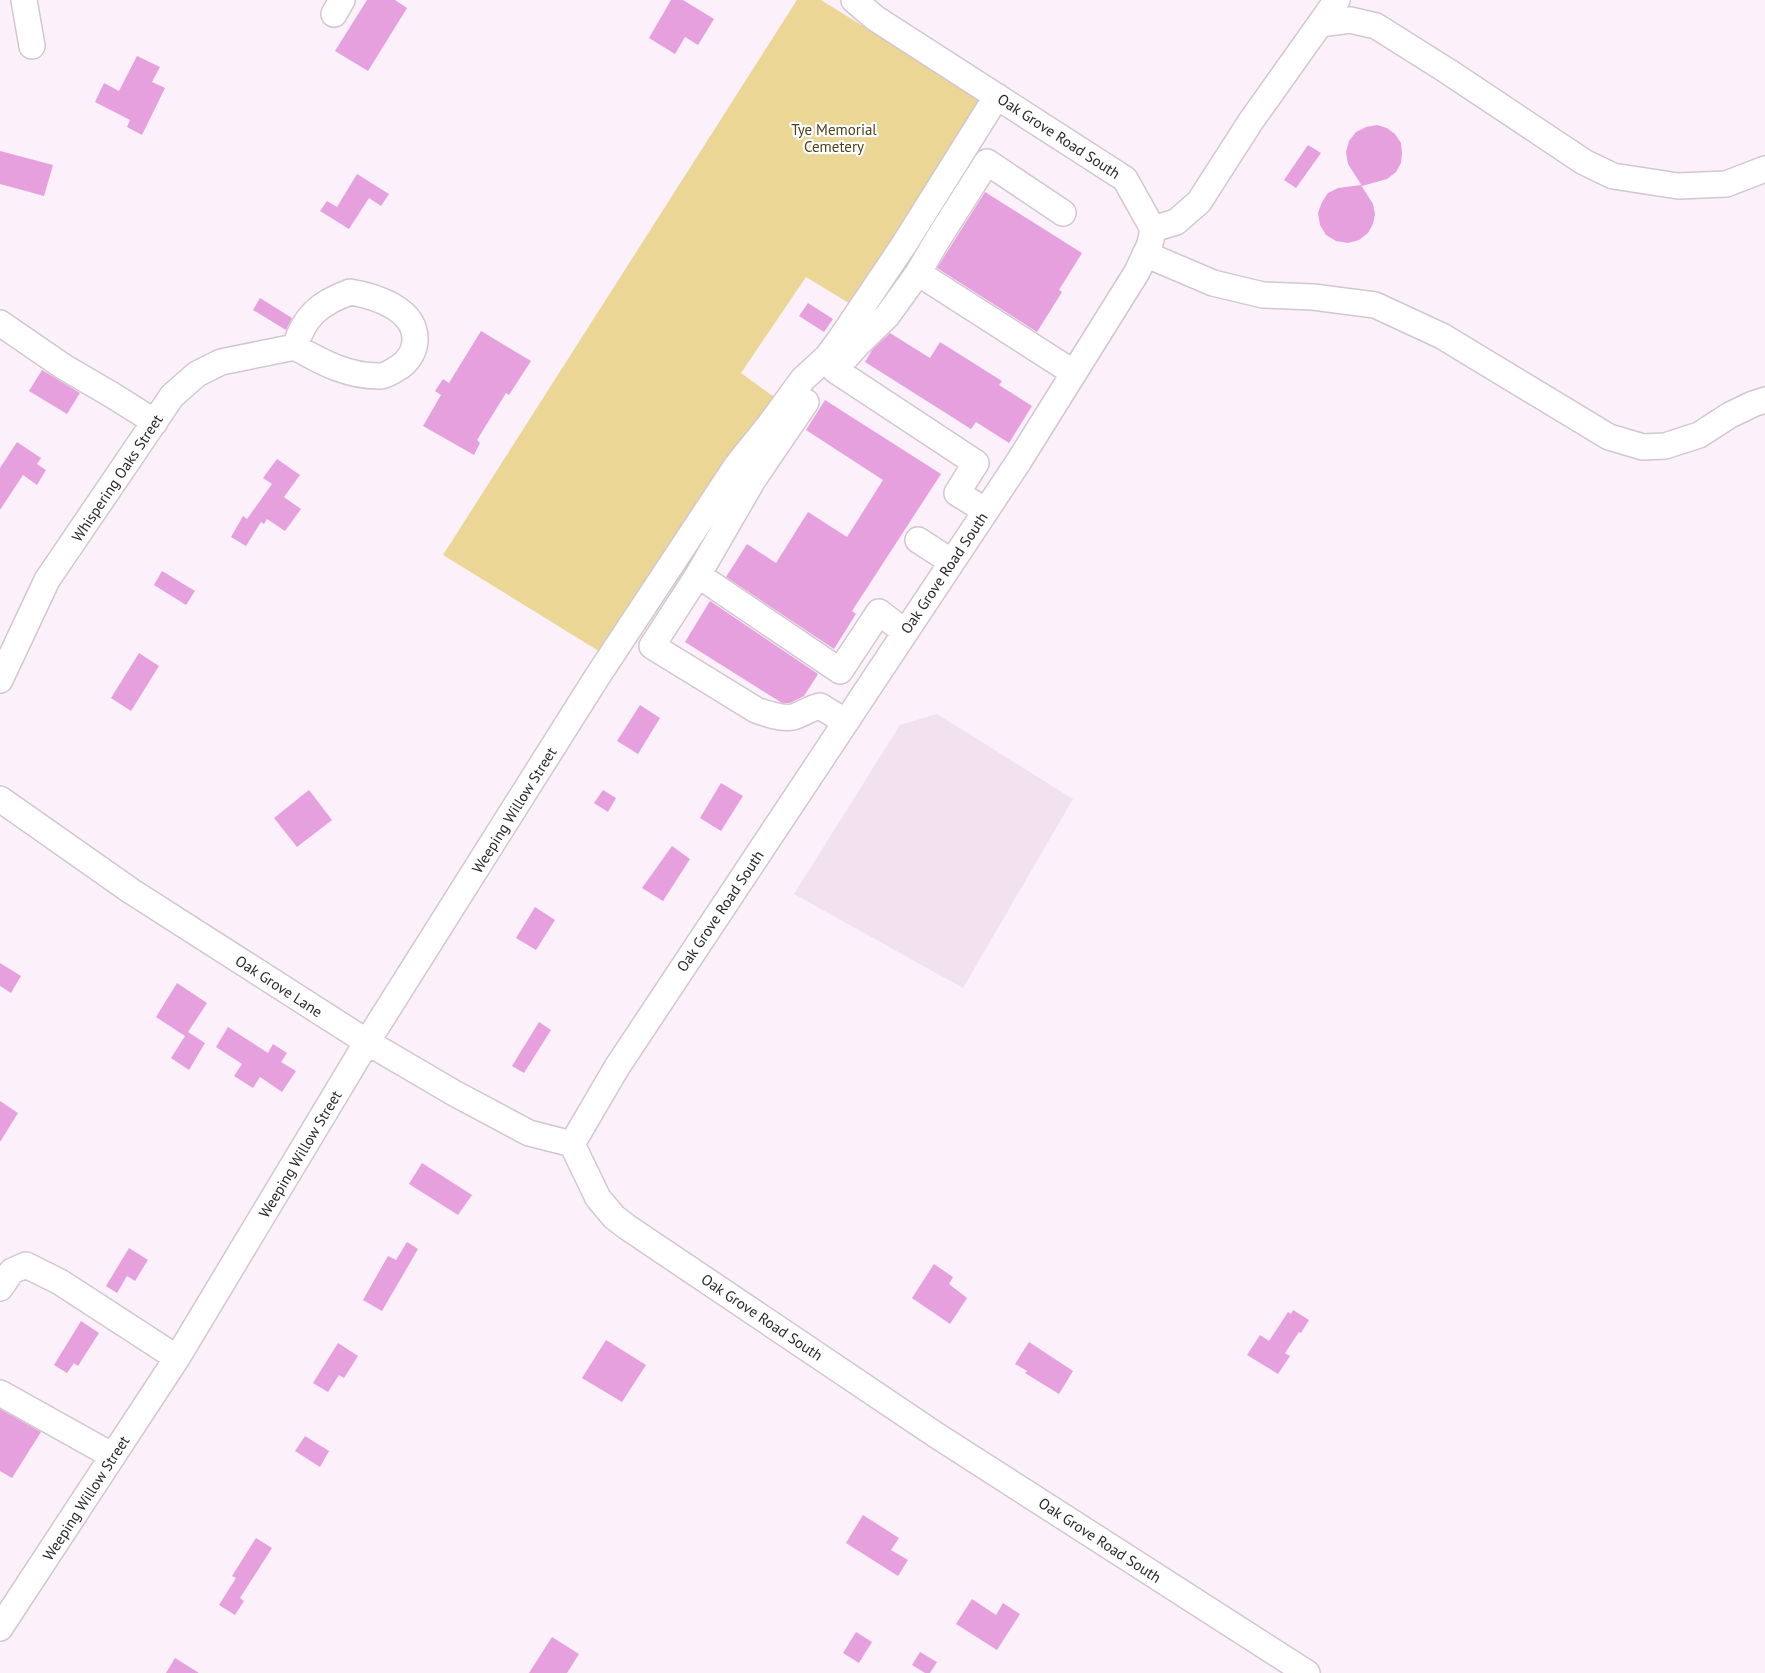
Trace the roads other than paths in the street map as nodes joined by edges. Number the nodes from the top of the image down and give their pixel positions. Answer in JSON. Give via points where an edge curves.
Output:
{"nodes":[{"id":1,"x":24,"y":0,"type":"edge"},
{"id":2,"x":854,"y":0,"type":"edge"},
{"id":3,"x":1337,"y":0,"type":"edge"},
{"id":4,"x":1320,"y":24,"type":"junction"},
{"id":5,"x":32,"y":46,"type":"dead end"},
{"id":6,"x":997,"y":96,"type":"junction"},
{"id":7,"x":1765,"y":170,"type":"edge"},
{"id":8,"x":1063,"y":213,"type":"dead end"},
{"id":9,"x":1153,"y":229,"type":"junction"},
{"id":10,"x":1145,"y":254,"type":"junction"},
{"id":11,"x":918,"y":273,"type":"junction"},
{"id":12,"x":0,"y":323,"type":"edge"},
{"id":13,"x":295,"y":347,"type":"junction"},
{"id":14,"x":834,"y":370,"type":"junction"},
{"id":15,"x":1074,"y":372,"type":"junction"},
{"id":16,"x":1765,"y":400,"type":"edge"},
{"id":17,"x":155,"y":422,"type":"junction"},
{"id":18,"x":986,"y":510,"type":"junction"},
{"id":19,"x":918,"y":540,"type":"dead end"},
{"id":20,"x":952,"y":562,"type":"junction"},
{"id":21,"x":698,"y":575,"type":"junction"},
{"id":22,"x":905,"y":632,"type":"junction"},
{"id":23,"x":840,"y":671,"type":"junction"},
{"id":24,"x":0,"y":680,"type":"edge"},
{"id":25,"x":820,"y":706,"type":"junction"},
{"id":26,"x":846,"y":722,"type":"junction"},
{"id":27,"x":0,"y":799,"type":"edge"},
{"id":28,"x":367,"y":1042,"type":"junction"},
{"id":29,"x":572,"y":1144,"type":"junction"},
{"id":30,"x":0,"y":1288,"type":"edge"},
{"id":31,"x":177,"y":1358,"type":"junction"},
{"id":32,"x":0,"y":1392,"type":"edge"},
{"id":33,"x":113,"y":1456,"type":"junction"},
{"id":34,"x":0,"y":1628,"type":"edge"},
{"id":35,"x":1308,"y":1673,"type":"edge"}],
"edges":[{"from":1,"to":5,"type":"street"},
{"from":2,"to":6,"type":"street","name":"Oak Grove Road South","via":[[875,18]]},
{"from":3,"to":4,"type":"street"},
{"from":4,"to":7,"type":"street","via":[[1350,20],[1376,26],[1584,162],[1614,176],[1678,186],[1726,184]]},
{"from":4,"to":9,"type":"street","via":[[1251,121],[1199,202],[1176,222]]},
{"from":6,"to":9,"type":"street","name":"Oak Grove Road South","via":[[1125,179]]},
{"from":6,"to":28,"type":"street","name":"Weeping Willow Street","via":[[839,341],[803,379],[736,465]]},
{"from":8,"to":11,"type":"street","via":[[987,162]]},
{"from":9,"to":10,"type":"street","name":"Oak Grove Road South"},
{"from":10,"to":15,"type":"street","name":"Oak Grove Road South"},
{"from":10,"to":16,"type":"street","via":[[1213,283],[1263,295],[1375,305],[1442,336],[1609,437],[1643,447],[1664,446],[1699,435],[1730,415]]},
{"from":11,"to":14,"type":"street","via":[[887,316]]},
{"from":11,"to":15,"type":"street"},
{"from":12,"to":17,"type":"street","via":[[64,367]]},
{"from":13,"to":13,"type":"street","via":[[335,368],[382,376],[406,362],[415,345],[416,333],[410,321],[396,308],[379,299],[350,292],[312,313],[299,333]]},
{"from":13,"to":17,"type":"street","name":"Whispering Oaks Street","via":[[221,362],[197,374],[172,396]]},
{"from":14,"to":18,"type":"street","via":[[976,463],[957,493]]},
{"from":14,"to":21,"type":"street","via":[[812,394],[753,480]]},
{"from":15,"to":18,"type":"street","name":"Oak Grove Road South"},
{"from":17,"to":24,"type":"street","name":"Whispering Oaks Street","via":[[47,580]]},
{"from":18,"to":20,"type":"street","name":"Oak Grove Road South"},
{"from":19,"to":20,"type":"street"},
{"from":20,"to":22,"type":"street","name":"Oak Grove Road South"},
{"from":21,"to":23,"type":"street"},
{"from":21,"to":25,"type":"street","via":[[652,646],[756,710],[786,717]]},
{"from":22,"to":23,"type":"street","via":[[879,612]]},
{"from":22,"to":26,"type":"street","name":"Oak Grove Road South"},
{"from":23,"to":25,"type":"street"},
{"from":25,"to":26,"type":"street"},
{"from":26,"to":29,"type":"street","name":"Oak Grove Road South","via":[[617,1067]]},
{"from":27,"to":28,"type":"street","name":"Oak Grove Lane","via":[[131,891]]},
{"from":28,"to":29,"type":"street","name":"Oak Grove Lane","via":[[529,1133]]},
{"from":28,"to":31,"type":"street","name":"Weeping Willow Street"},
{"from":29,"to":35,"type":"street","name":"Oak Grove Road South","via":[[598,1198],[627,1228],[936,1434]]},
{"from":30,"to":31,"type":"street","via":[[12,1271],[26,1265],[60,1282]]},
{"from":31,"to":33,"type":"street","name":"Weeping Willow Street"},
{"from":32,"to":33,"type":"street"},
{"from":33,"to":34,"type":"street","name":"Weeping Willow Street"}]}
